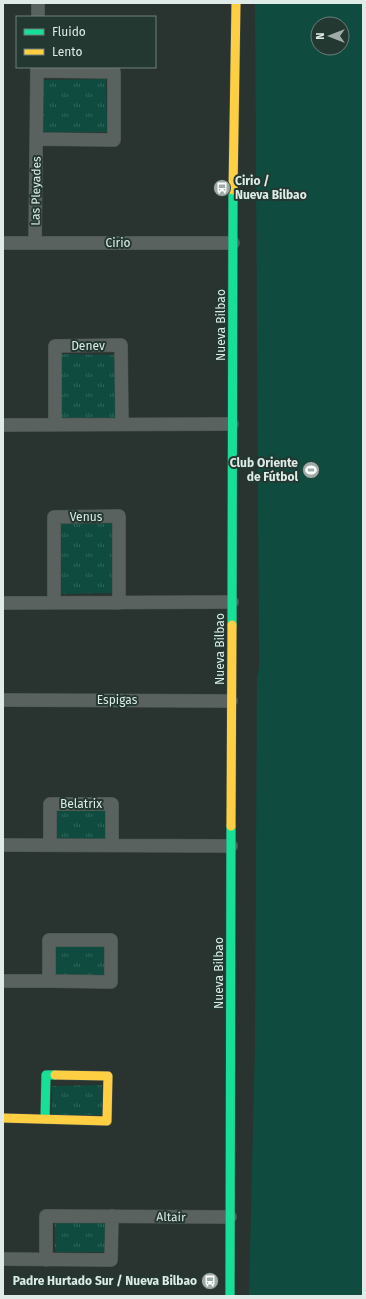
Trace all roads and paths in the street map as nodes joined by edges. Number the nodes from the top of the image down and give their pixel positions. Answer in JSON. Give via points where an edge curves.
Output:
{"nodes":[{"id":1,"x":38,"y":3,"type":"edge"},
{"id":2,"x":236,"y":3,"type":"edge"},
{"id":3,"x":38,"y":16,"type":"edge"},
{"id":4,"x":37,"y":69,"type":"edge"},
{"id":5,"x":36,"y":139,"type":"junction"},
{"id":6,"x":3,"y":243,"type":"edge"},
{"id":7,"x":35,"y":243,"type":"junction"},
{"id":8,"x":233,"y":243,"type":"junction"},
{"id":9,"x":56,"y":424,"type":"junction"},
{"id":10,"x":122,"y":424,"type":"junction"},
{"id":11,"x":232,"y":424,"type":"junction"},
{"id":12,"x":3,"y":425,"type":"edge"},
{"id":13,"x":119,"y":602,"type":"junction"},
{"id":14,"x":232,"y":602,"type":"junction"},
{"id":15,"x":3,"y":603,"type":"edge"},
{"id":16,"x":54,"y":603,"type":"junction"},
{"id":17,"x":3,"y":700,"type":"edge"},
{"id":18,"x":232,"y":701,"type":"junction"},
{"id":19,"x":3,"y":845,"type":"edge"},
{"id":20,"x":50,"y":845,"type":"junction"},
{"id":21,"x":112,"y":845,"type":"junction"},
{"id":22,"x":231,"y":846,"type":"junction"},
{"id":23,"x":3,"y":981,"type":"edge"},
{"id":24,"x":48,"y":982,"type":"junction"},
{"id":25,"x":3,"y":1118,"type":"edge"},
{"id":26,"x":46,"y":1119,"type":"junction"},
{"id":27,"x":112,"y":1216,"type":"junction"},
{"id":28,"x":230,"y":1217,"type":"junction"},
{"id":29,"x":3,"y":1259,"type":"edge"},
{"id":30,"x":46,"y":1260,"type":"junction"},
{"id":31,"x":230,"y":1296,"type":"edge"}],
"edges":[{"from":1,"to":3,"type":"street"},
{"from":2,"to":8,"type":"street","name":"Nueva Bilbao"},
{"from":4,"to":5,"type":"street","name":"Las Pleyades"},
{"from":4,"to":5,"type":"street","name":"Las Pleyades","via":[[114,72],[114,140]]},
{"from":5,"to":7,"type":"street","name":"Las Pleyades"},
{"from":6,"to":7,"type":"street","name":"Cirio"},
{"from":7,"to":8,"type":"street","name":"Cirio"},
{"from":8,"to":11,"type":"street","name":"Nueva Bilbao"},
{"from":9,"to":10,"type":"street"},
{"from":9,"to":10,"type":"street","name":"Denev","via":[[55,346],[121,345]]},
{"from":9,"to":12,"type":"street"},
{"from":10,"to":11,"type":"street"},
{"from":11,"to":14,"type":"street","name":"Nueva Bilbao"},
{"from":13,"to":14,"type":"street"},
{"from":13,"to":16,"type":"street"},
{"from":13,"to":16,"type":"street","name":"Venus","via":[[119,516],[54,517]]},
{"from":14,"to":18,"type":"street","name":"Nueva Bilbao"},
{"from":15,"to":16,"type":"street"},
{"from":17,"to":18,"type":"street","name":"Espigas"},
{"from":18,"to":22,"type":"street","name":"Nueva Bilbao"},
{"from":19,"to":20,"type":"street"},
{"from":20,"to":21,"type":"street"},
{"from":20,"to":21,"type":"street","name":"Belatrix","via":[[50,804],[112,804]]},
{"from":21,"to":22,"type":"street"},
{"from":22,"to":28,"type":"street","name":"Nueva Bilbao"},
{"from":23,"to":24,"type":"street"},
{"from":24,"to":24,"type":"street","via":[[48,940],[111,940],[111,982]]},
{"from":25,"to":26,"type":"street"},
{"from":26,"to":26,"type":"street","via":[[46,1075],[108,1076],[107,1121]]},
{"from":27,"to":28,"type":"street","name":"Altair"},
{"from":27,"to":30,"type":"street","via":[[112,1260]]},
{"from":27,"to":30,"type":"street","name":"Altair","via":[[46,1216]]},
{"from":28,"to":31,"type":"street","name":"Nueva Bilbao"},
{"from":29,"to":30,"type":"street"}]}
